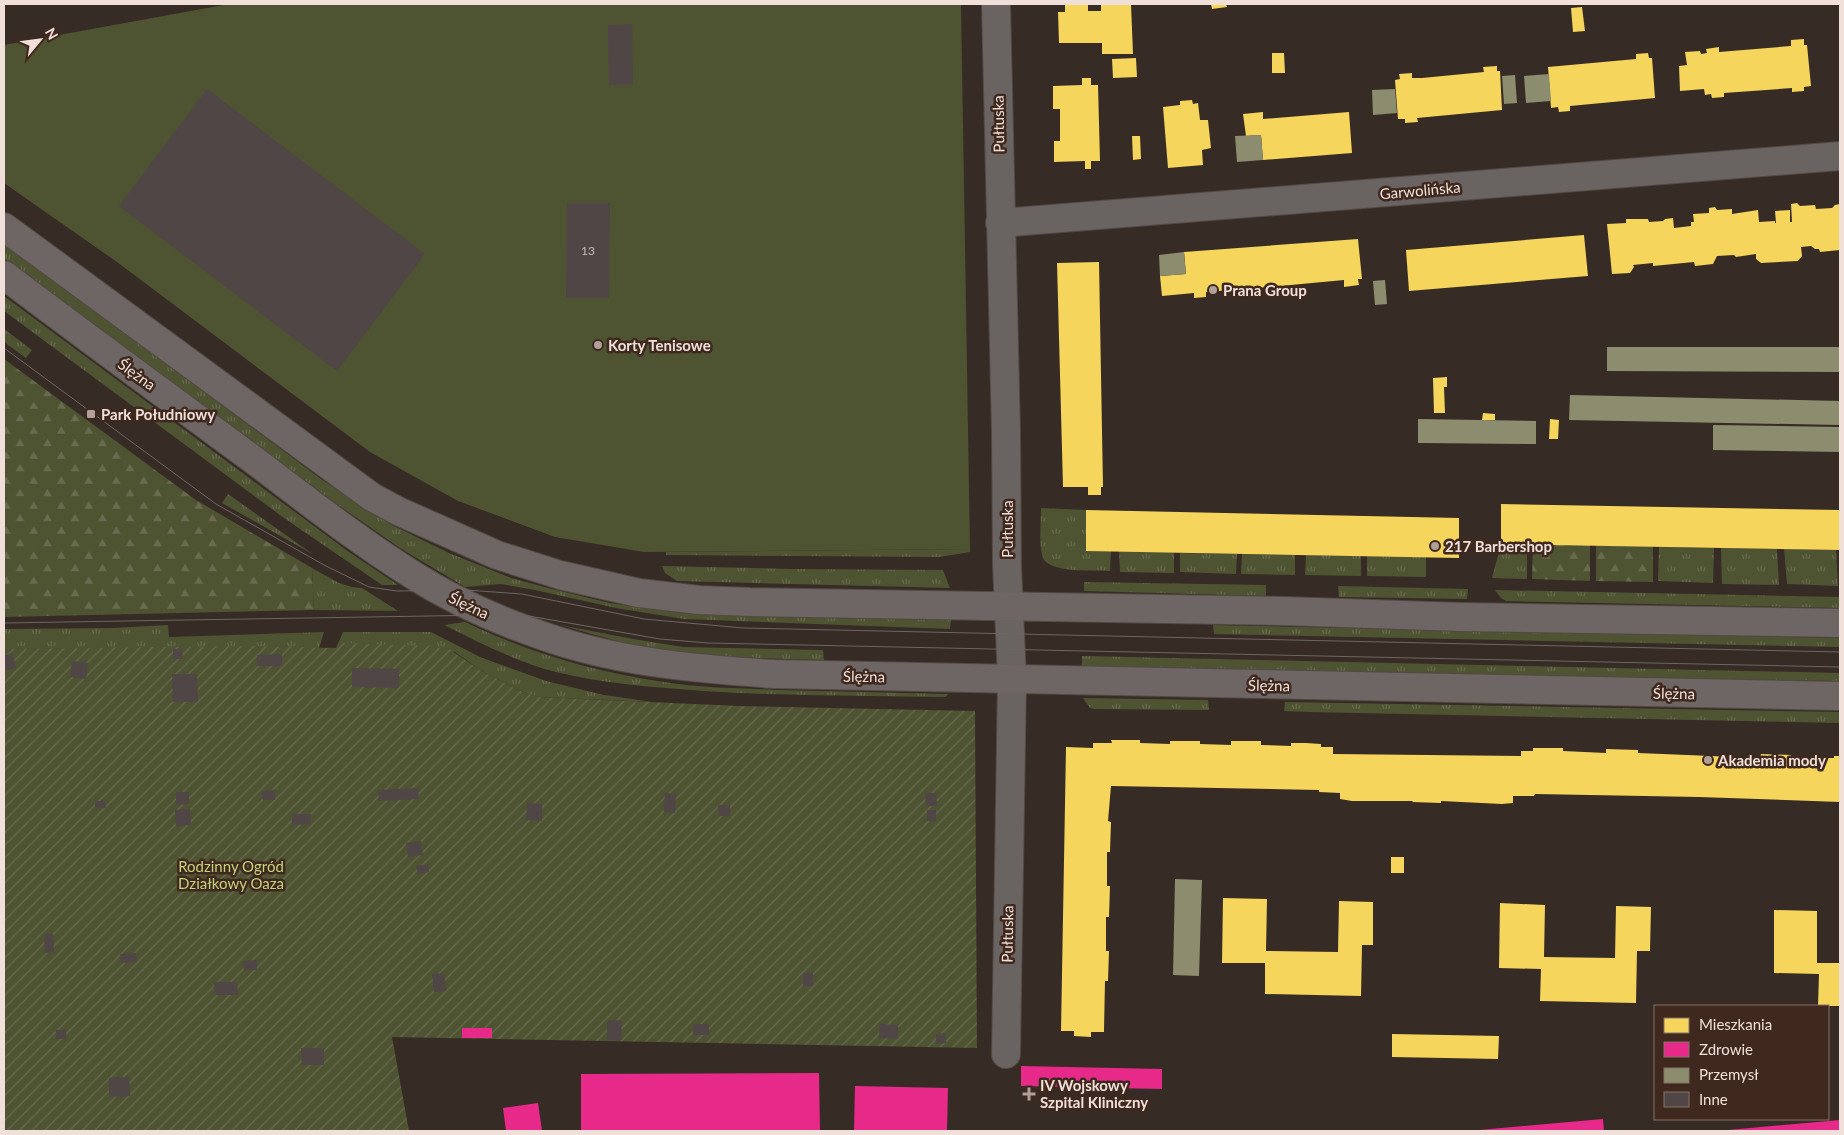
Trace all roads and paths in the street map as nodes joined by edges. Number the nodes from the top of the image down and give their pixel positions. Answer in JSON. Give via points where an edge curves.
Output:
{"nodes":[{"id":1,"x":996,"y":4,"type":"edge"},
{"id":2,"x":1840,"y":156,"type":"edge"},
{"id":3,"x":1000,"y":223,"type":"junction"},
{"id":4,"x":4,"y":227,"type":"edge"},
{"id":5,"x":4,"y":275,"type":"edge"},
{"id":6,"x":1009,"y":607,"type":"junction"},
{"id":7,"x":1840,"y":623,"type":"edge"},
{"id":8,"x":1012,"y":679,"type":"junction"},
{"id":9,"x":1840,"y":696,"type":"edge"},
{"id":10,"x":1006,"y":1054,"type":"dead end"}],
"edges":[{"from":1,"to":3,"type":"street","name":"Pułtuska"},
{"from":2,"to":3,"type":"street","name":"Garwolińska"},
{"from":3,"to":6,"type":"street","name":"Pułtuska"},
{"from":4,"to":6,"type":"main road","via":[[372,497],[398,512],[498,555],[560,575],[639,593],[699,600]]},
{"from":5,"to":8,"type":"main road","name":"Ślężna","via":[[377,551],[414,576],[489,615],[590,650],[669,666],[774,674]]},
{"from":6,"to":7,"type":"main road"},
{"from":6,"to":8,"type":"street","name":"Pułtuska"},
{"from":8,"to":9,"type":"main road","name":"Ślężna"},
{"from":8,"to":10,"type":"street","name":"Pułtuska"}]}
